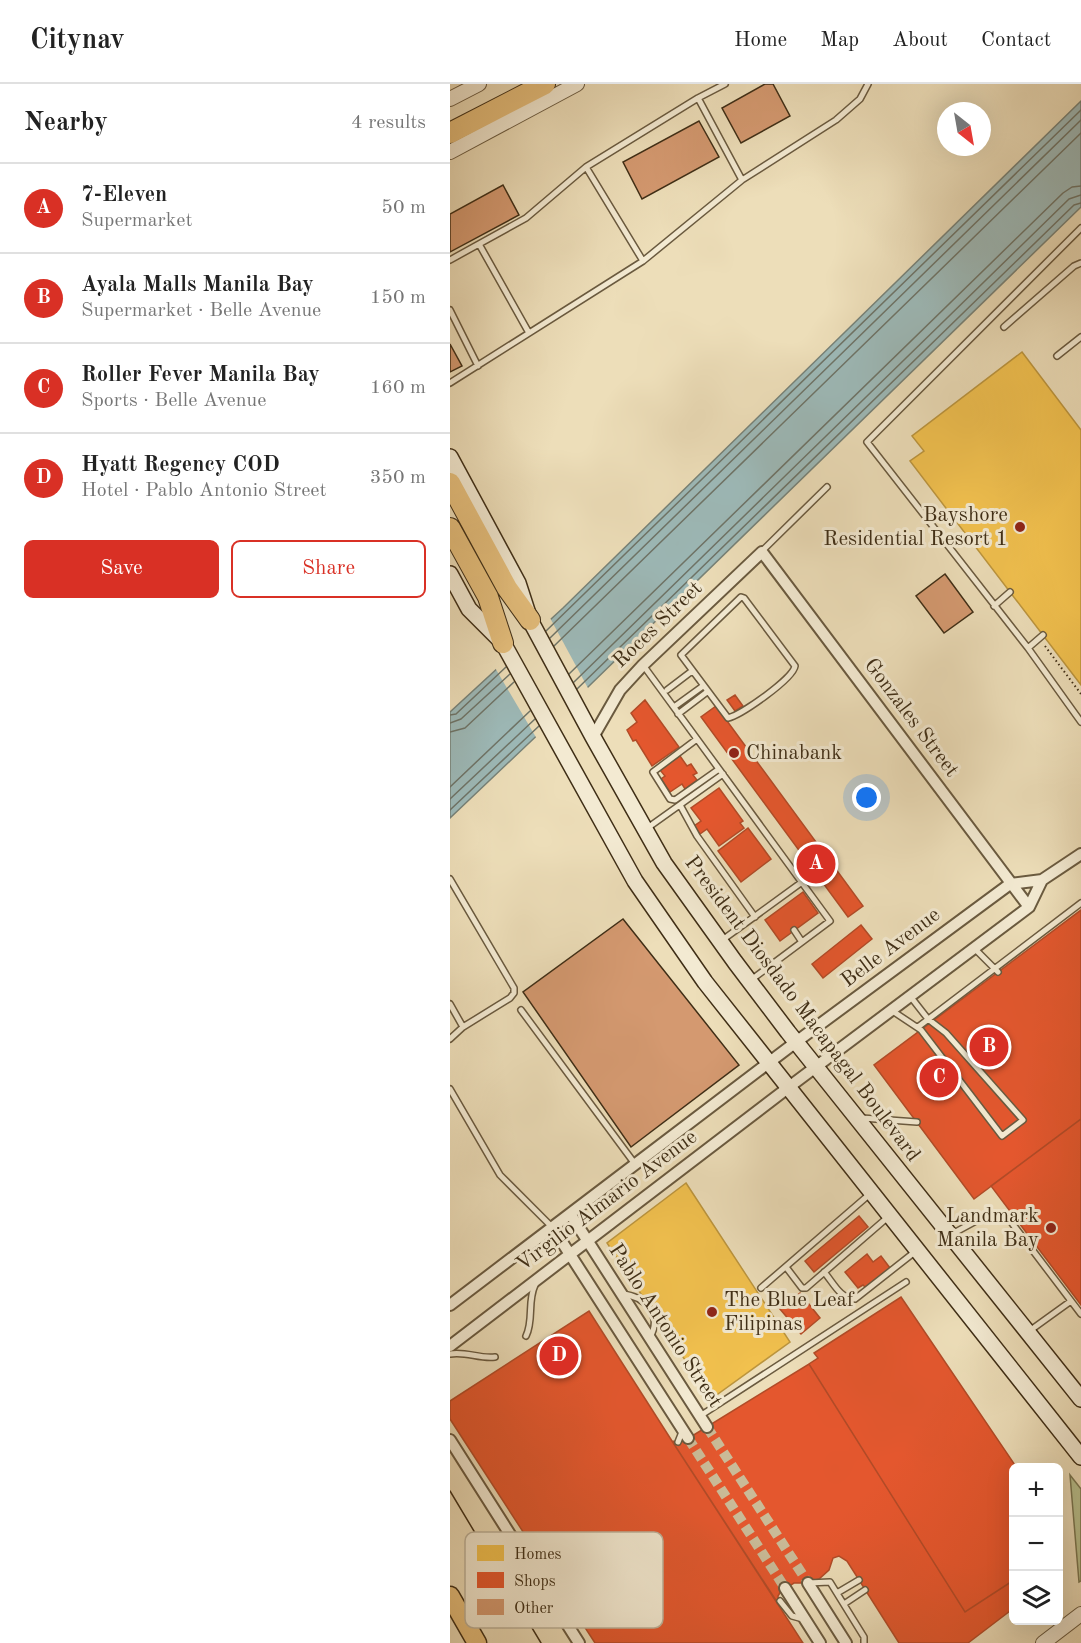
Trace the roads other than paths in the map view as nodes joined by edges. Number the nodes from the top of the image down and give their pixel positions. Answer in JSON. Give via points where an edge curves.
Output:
{"nodes":[{"id":1,"x":480,"y":84,"type":"edge"},
{"id":2,"x":517,"y":84,"type":"edge"},
{"id":3,"x":546,"y":84,"type":"edge"},
{"id":4,"x":577,"y":84,"type":"edge"},
{"id":5,"x":725,"y":84,"type":"edge"},
{"id":6,"x":868,"y":84,"type":"edge"},
{"id":7,"x":698,"y":98,"type":"junction"},
{"id":8,"x":450,"y":99,"type":"edge"},
{"id":9,"x":450,"y":118,"type":"edge"},
{"id":10,"x":450,"y":133,"type":"edge"},
{"id":11,"x":450,"y":152,"type":"edge"},
{"id":12,"x":586,"y":167,"type":"junction"},
{"id":13,"x":742,"y":180,"type":"junction"},
{"id":14,"x":1081,"y":228,"type":"edge"},
{"id":15,"x":479,"y":244,"type":"junction"},
{"id":16,"x":450,"y":260,"type":"edge"},
{"id":17,"x":643,"y":261,"type":"junction"},
{"id":18,"x":1081,"y":263,"type":"edge"},
{"id":19,"x":450,"y":310,"type":"edge"},
{"id":20,"x":1004,"y":327,"type":"dead end"},
{"id":21,"x":529,"y":333,"type":"junction"},
{"id":22,"x":1081,"y":337,"type":"edge"},
{"id":23,"x":1057,"y":357,"type":"dead end"},
{"id":24,"x":478,"y":366,"type":"junction"},
{"id":25,"x":450,"y":383,"type":"edge"},
{"id":26,"x":450,"y":456,"type":"edge"},
{"id":27,"x":450,"y":483,"type":"edge"},
{"id":28,"x":827,"y":487,"type":"dead end"},
{"id":29,"x":450,"y":528,"type":"edge"},
{"id":30,"x":762,"y":552,"type":"junction"},
{"id":31,"x":450,"y":574,"type":"edge"},
{"id":32,"x":1010,"y":592,"type":"dead end"},
{"id":33,"x":994,"y":606,"type":"junction"},
{"id":34,"x":531,"y":622,"type":"junction"},
{"id":35,"x":1041,"y":637,"type":"road end"},
{"id":36,"x":505,"y":646,"type":"junction"},
{"id":37,"x":1028,"y":648,"type":"junction"},
{"id":38,"x":643,"y":665,"type":"junction"},
{"id":39,"x":692,"y":671,"type":"junction"},
{"id":40,"x":703,"y":686,"type":"junction"},
{"id":41,"x":668,"y":690,"type":"dead end"},
{"id":42,"x":707,"y":692,"type":"junction"},
{"id":43,"x":674,"y":707,"type":"junction"},
{"id":44,"x":678,"y":714,"type":"junction"},
{"id":45,"x":1081,"y":722,"type":"edge"},
{"id":46,"x":593,"y":736,"type":"junction"},
{"id":47,"x":697,"y":739,"type":"junction"},
{"id":48,"x":719,"y":769,"type":"junction"},
{"id":49,"x":723,"y":774,"type":"junction"},
{"id":50,"x":680,"y":805,"type":"junction"},
{"id":51,"x":645,"y":830,"type":"junction"},
{"id":52,"x":1081,"y":854,"type":"edge"},
{"id":53,"x":450,"y":879,"type":"edge"},
{"id":54,"x":1042,"y":880,"type":"junction"},
{"id":55,"x":802,"y":882,"type":"junction"},
{"id":56,"x":1011,"y":884,"type":"junction"},
{"id":57,"x":774,"y":903,"type":"junction"},
{"id":58,"x":1081,"y":903,"type":"edge"},
{"id":59,"x":1029,"y":907,"type":"junction"},
{"id":60,"x":779,"y":910,"type":"dead end"},
{"id":61,"x":755,"y":917,"type":"junction"},
{"id":62,"x":794,"y":930,"type":"dead end"},
{"id":63,"x":721,"y":942,"type":"junction"},
{"id":64,"x":802,"y":942,"type":"junction"},
{"id":65,"x":974,"y":948,"type":"junction"},
{"id":66,"x":997,"y":970,"type":"junction"},
{"id":67,"x":750,"y":981,"type":"junction"},
{"id":68,"x":910,"y":996,"type":"junction"},
{"id":69,"x":450,"y":1004,"type":"edge"},
{"id":70,"x":521,"y":1010,"type":"dead end"},
{"id":71,"x":891,"y":1010,"type":"junction"},
{"id":72,"x":928,"y":1019,"type":"junction"},
{"id":73,"x":463,"y":1027,"type":"junction"},
{"id":74,"x":918,"y":1027,"type":"junction"},
{"id":75,"x":450,"y":1039,"type":"edge"},
{"id":76,"x":796,"y":1042,"type":"junction"},
{"id":77,"x":770,"y":1063,"type":"junction"},
{"id":78,"x":816,"y":1066,"type":"junction"},
{"id":79,"x":789,"y":1087,"type":"junction"},
{"id":80,"x":450,"y":1089,"type":"edge"},
{"id":81,"x":857,"y":1118,"type":"junction"},
{"id":82,"x":917,"y":1122,"type":"dead end"},
{"id":83,"x":636,"y":1165,"type":"junction"},
{"id":84,"x":872,"y":1192,"type":"junction"},
{"id":85,"x":571,"y":1215,"type":"junction"},
{"id":86,"x":890,"y":1215,"type":"junction"},
{"id":87,"x":554,"y":1228,"type":"junction"},
{"id":88,"x":951,"y":1234,"type":"junction"},
{"id":89,"x":587,"y":1240,"type":"junction"},
{"id":90,"x":918,"y":1250,"type":"junction"},
{"id":91,"x":570,"y":1253,"type":"junction"},
{"id":92,"x":786,"y":1267,"type":"junction"},
{"id":93,"x":824,"y":1272,"type":"junction"},
{"id":94,"x":540,"y":1276,"type":"junction"},
{"id":95,"x":906,"y":1282,"type":"dead end"},
{"id":96,"x":761,"y":1288,"type":"dead end"},
{"id":97,"x":1071,"y":1301,"type":"junction"},
{"id":98,"x":450,"y":1305,"type":"edge"},
{"id":99,"x":1081,"y":1314,"type":"edge"},
{"id":100,"x":1028,"y":1332,"type":"junction"},
{"id":101,"x":526,"y":1336,"type":"dead end"},
{"id":102,"x":450,"y":1346,"type":"edge"},
{"id":103,"x":450,"y":1354,"type":"edge"},
{"id":104,"x":495,"y":1357,"type":"dead end"},
{"id":105,"x":1081,"y":1399,"type":"edge"},
{"id":106,"x":700,"y":1416,"type":"junction"},
{"id":107,"x":707,"y":1427,"type":"tunnel mouth"},
{"id":108,"x":683,"y":1437,"type":"tunnel mouth"},
{"id":109,"x":450,"y":1440,"type":"edge"},
{"id":110,"x":1081,"y":1457,"type":"edge"},
{"id":111,"x":508,"y":1532,"type":"edge"},
{"id":112,"x":859,"y":1580,"type":"dead end"},
{"id":113,"x":808,"y":1583,"type":"joint"},
{"id":114,"x":785,"y":1588,"type":"tunnel mouth"},
{"id":115,"x":865,"y":1590,"type":"dead end"},
{"id":116,"x":837,"y":1593,"type":"junction"},
{"id":117,"x":450,"y":1596,"type":"edge"},
{"id":118,"x":780,"y":1601,"type":"dead end"},
{"id":119,"x":844,"y":1604,"type":"junction"},
{"id":120,"x":804,"y":1619,"type":"junction"},
{"id":121,"x":1078,"y":1620,"type":"edge"},
{"id":122,"x":465,"y":1622,"type":"edge"},
{"id":123,"x":468,"y":1628,"type":"edge"},
{"id":124,"x":569,"y":1628,"type":"edge"},
{"id":125,"x":477,"y":1643,"type":"edge"},
{"id":126,"x":579,"y":1643,"type":"edge"},
{"id":127,"x":820,"y":1643,"type":"edge"},
{"id":128,"x":846,"y":1643,"type":"edge"},
{"id":129,"x":864,"y":1643,"type":"edge"},
{"id":130,"x":1043,"y":1643,"type":"edge"}],
"edges":[{"from":1,"to":8,"type":"street"},
{"from":2,"to":9,"type":"highway"},
{"from":3,"to":10,"type":"highway"},
{"from":4,"to":11,"type":"street"},
{"from":5,"to":7,"type":"lane"},
{"from":6,"to":13,"type":"lane","via":[[860,99],[836,120]]},
{"from":7,"to":12,"type":"lane"},
{"from":7,"to":13,"type":"lane"},
{"from":12,"to":15,"type":"lane","via":[[526,218]]},
{"from":12,"to":17,"type":"lane"},
{"from":13,"to":17,"type":"lane"},
{"from":14,"to":33,"type":"lane","via":[[867,442]]},
{"from":15,"to":16,"type":"lane"},
{"from":15,"to":21,"type":"lane"},
{"from":17,"to":21,"type":"lane"},
{"from":18,"to":20,"type":"lane"},
{"from":19,"to":24,"type":"lane"},
{"from":21,"to":24,"type":"lane"},
{"from":22,"to":23,"type":"lane"},
{"from":24,"to":25,"type":"lane"},
{"from":26,"to":34,"type":"main road","name":"President Diosdado Macapagal Boulevard","via":[[518,583]]},
{"from":27,"to":34,"type":"highway","via":[[507,588]]},
{"from":28,"to":30,"type":"lane"},
{"from":29,"to":36,"type":"highway","via":[[488,597]]},
{"from":30,"to":38,"type":"street","name":"Roces Street"},
{"from":30,"to":56,"type":"street","name":"Gonzales Street"},
{"from":31,"to":36,"type":"main road","via":[[469,609]]},
{"from":32,"to":33,"type":"lane"},
{"from":33,"to":37,"type":"lane"},
{"from":34,"to":46,"type":"main road","name":"President Diosdado Macapagal Boulevard"},
{"from":35,"to":37,"type":"lane"},
{"from":36,"to":77,"type":"main road","via":[[634,881],[705,982]]},
{"from":37,"to":45,"type":"lane"},
{"from":38,"to":43,"type":"lane"},
{"from":38,"to":46,"type":"street","name":"Roces Street","via":[[620,690]]},
{"from":39,"to":40,"type":"lane"},
{"from":39,"to":41,"type":"lane"},
{"from":39,"to":42,"type":"lane","via":[[682,652],[741,597],[795,666],[792,674],[731,718],[725,716]]},
{"from":40,"to":42,"type":"lane"},
{"from":40,"to":43,"type":"lane"},
{"from":42,"to":44,"type":"lane"},
{"from":43,"to":44,"type":"lane"},
{"from":44,"to":47,"type":"lane"},
{"from":46,"to":51,"type":"main road","name":"President Diosdado Macapagal Boulevard"},
{"from":47,"to":48,"type":"lane"},
{"from":47,"to":48,"type":"lane","via":[[653,772],[670,799],[675,800]]},
{"from":48,"to":49,"type":"lane"},
{"from":49,"to":50,"type":"lane"},
{"from":49,"to":55,"type":"lane"},
{"from":50,"to":51,"type":"lane"},
{"from":50,"to":61,"type":"lane","via":[[697,836]]},
{"from":51,"to":63,"type":"main road","name":"President Diosdado Macapagal Boulevard"},
{"from":52,"to":54,"type":"street","name":"Belle Avenue"},
{"from":53,"to":73,"type":"lane","via":[[514,988],[510,998]]},
{"from":54,"to":56,"type":"street","name":"Belle Avenue"},
{"from":54,"to":59,"type":"street"},
{"from":55,"to":57,"type":"lane"},
{"from":55,"to":64,"type":"lane","via":[[830,921]]},
{"from":56,"to":59,"type":"street","name":"Gonzales Street"},
{"from":56,"to":76,"type":"street","name":"Belle Avenue"},
{"from":57,"to":60,"type":"lane"},
{"from":57,"to":61,"type":"lane"},
{"from":58,"to":66,"type":"lane"},
{"from":59,"to":65,"type":"street"},
{"from":61,"to":63,"type":"lane"},
{"from":62,"to":64,"type":"lane"},
{"from":63,"to":67,"type":"main road","name":"President Diosdado Macapagal Boulevard"},
{"from":64,"to":67,"type":"lane"},
{"from":65,"to":66,"type":"lane"},
{"from":65,"to":68,"type":"street"},
{"from":66,"to":72,"type":"lane"},
{"from":67,"to":76,"type":"main road","name":"President Diosdado Macapagal Boulevard"},
{"from":68,"to":71,"type":"street"},
{"from":68,"to":72,"type":"lane"},
{"from":69,"to":73,"type":"lane"},
{"from":70,"to":83,"type":"lane"},
{"from":71,"to":74,"type":"lane"},
{"from":71,"to":78,"type":"street"},
{"from":72,"to":74,"type":"lane"},
{"from":72,"to":74,"type":"lane","via":[[946,1033],[1023,1120],[1002,1136]]},
{"from":73,"to":75,"type":"lane"},
{"from":76,"to":77,"type":"street","name":"Belle Avenue"},
{"from":76,"to":78,"type":"main road","name":"President Diosdado Macapagal Boulevard"},
{"from":77,"to":79,"type":"main road"},
{"from":77,"to":83,"type":"street","name":"Virgilio Almario Avenue"},
{"from":78,"to":79,"type":"street"},
{"from":78,"to":81,"type":"main road","name":"President Diosdado Macapagal Boulevard"},
{"from":79,"to":84,"type":"main road"},
{"from":79,"to":89,"type":"street","name":"Virgilio Almario Avenue"},
{"from":80,"to":87,"type":"lane","via":[[500,1175]]},
{"from":81,"to":82,"type":"lane"},
{"from":81,"to":88,"type":"main road","name":"President Diosdado Macapagal Boulevard"},
{"from":83,"to":85,"type":"street","name":"Virgilio Almario Avenue"},
{"from":84,"to":86,"type":"main road"},
{"from":84,"to":92,"type":"lane"},
{"from":85,"to":87,"type":"street","name":"Virgilio Almario Avenue"},
{"from":85,"to":89,"type":"street","name":"Pablo Antonio Street"},
{"from":86,"to":90,"type":"main road"},
{"from":86,"to":93,"type":"lane"},
{"from":87,"to":91,"type":"street","name":"Pablo Antonio Street"},
{"from":87,"to":98,"type":"street","name":"Virgilio Almario Avenue"},
{"from":88,"to":97,"type":"lane","via":[[987,1215],[1005,1214]]},
{"from":88,"to":100,"type":"main road","name":"President Diosdado Macapagal Boulevard"},
{"from":89,"to":91,"type":"street","name":"Virgilio Almario Avenue"},
{"from":89,"to":106,"type":"street","name":"Pablo Antonio Street"},
{"from":90,"to":93,"type":"lane","via":[[855,1299],[843,1295]]},
{"from":90,"to":110,"type":"main road"},
{"from":91,"to":94,"type":"street","name":"Virgilio Almario Avenue"},
{"from":91,"to":108,"type":"street","name":"Pablo Antonio Street"},
{"from":92,"to":93,"type":"lane","via":[[803,1288]]},
{"from":92,"to":96,"type":"lane"},
{"from":94,"to":101,"type":"lane","via":[[531,1296]]},
{"from":94,"to":102,"type":"street","name":"Virgilio Almario Avenue"},
{"from":95,"to":106,"type":"lane"},
{"from":97,"to":99,"type":"lane"},
{"from":97,"to":100,"type":"lane"},
{"from":100,"to":105,"type":"main road","name":"President Diosdado Macapagal Boulevard"},
{"from":103,"to":104,"type":"lane"},
{"from":106,"to":107,"type":"street","name":"Pablo Antonio Street"},
{"from":109,"to":111,"type":"street"},
{"from":112,"to":116,"type":"lane"},
{"from":113,"to":116,"type":"lane","via":[[830,1582]]},
{"from":113,"to":128,"type":"street"},
{"from":114,"to":120,"type":"street"},
{"from":115,"to":119,"type":"lane"},
{"from":116,"to":119,"type":"lane"},
{"from":117,"to":122,"type":"highway"},
{"from":118,"to":120,"type":"lane","via":[[792,1616]]},
{"from":119,"to":129,"type":"lane"},
{"from":120,"to":127,"type":"street"},
{"from":121,"to":130,"type":"street"},
{"from":123,"to":125,"type":"highway"},
{"from":124,"to":126,"type":"street"}]}
